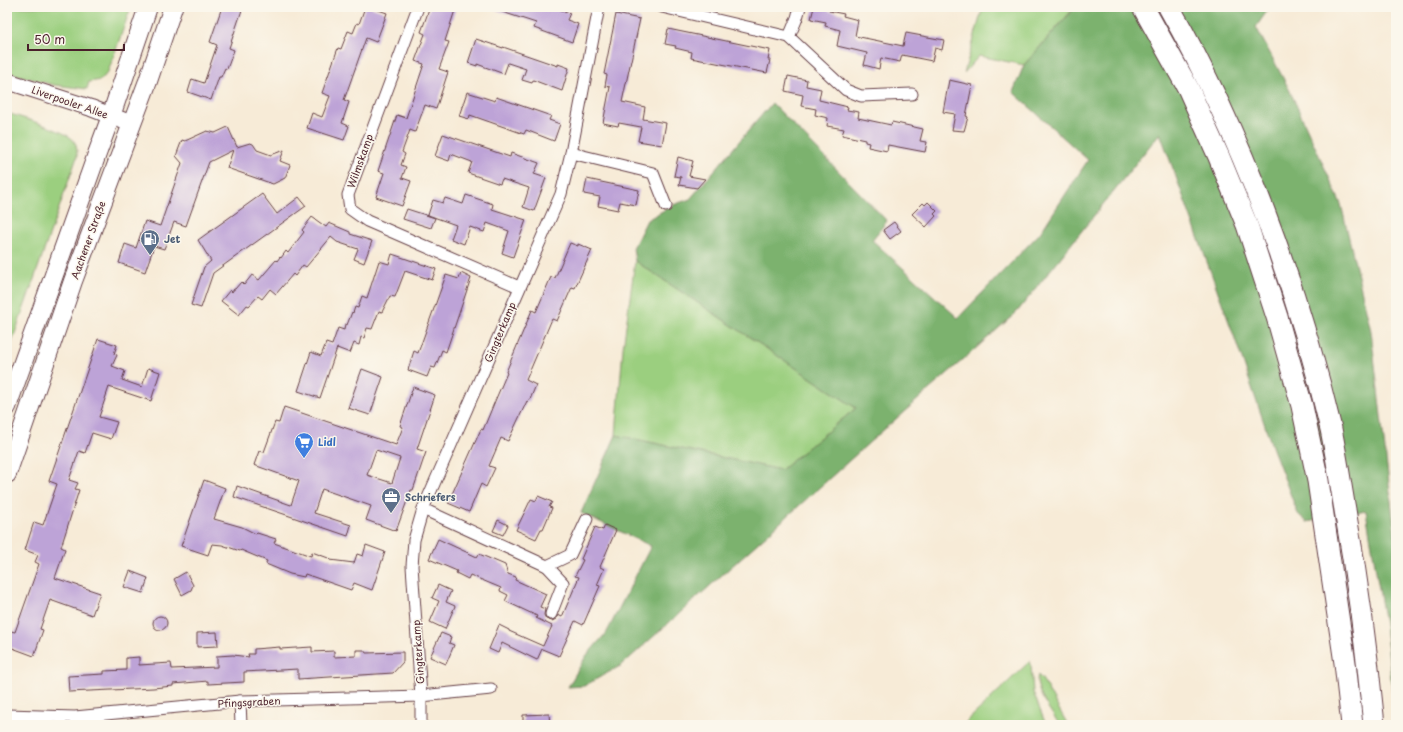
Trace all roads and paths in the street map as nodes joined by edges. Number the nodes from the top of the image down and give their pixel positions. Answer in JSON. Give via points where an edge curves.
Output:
{"nodes":[{"id":1,"x":148,"y":7,"type":"edge"},
{"id":2,"x":173,"y":7,"type":"edge"},
{"id":3,"x":418,"y":7,"type":"edge"},
{"id":4,"x":599,"y":7,"type":"edge"},
{"id":5,"x":662,"y":7,"type":"edge"},
{"id":6,"x":800,"y":7,"type":"edge"},
{"id":7,"x":1143,"y":7,"type":"edge"},
{"id":8,"x":1169,"y":7,"type":"edge"},
{"id":9,"x":789,"y":37,"type":"junction"},
{"id":10,"x":7,"y":81,"type":"edge"},
{"id":11,"x":912,"y":94,"type":"dead end"},
{"id":12,"x":111,"y":116,"type":"junction"},
{"id":13,"x":132,"y":124,"type":"junction"},
{"id":14,"x":571,"y":153,"type":"junction"},
{"id":15,"x":666,"y":206,"type":"dead end"},
{"id":16,"x":519,"y":287,"type":"junction"},
{"id":17,"x":7,"y":407,"type":"edge"},
{"id":18,"x":7,"y":474,"type":"edge"},
{"id":19,"x":423,"y":509,"type":"junction"},
{"id":20,"x":587,"y":519,"type":"dead end"},
{"id":21,"x":548,"y":566,"type":"junction"},
{"id":22,"x":551,"y":614,"type":"dead end"},
{"id":23,"x":491,"y":689,"type":"dead end"},
{"id":24,"x":421,"y":696,"type":"junction"},
{"id":25,"x":240,"y":701,"type":"junction"},
{"id":26,"x":7,"y":715,"type":"edge"},
{"id":27,"x":241,"y":725,"type":"edge"},
{"id":28,"x":421,"y":725,"type":"edge"},
{"id":29,"x":1352,"y":725,"type":"edge"},
{"id":30,"x":1374,"y":725,"type":"edge"}],
"edges":[{"from":1,"to":12,"type":"main road","name":"Aachener Straße"},
{"from":2,"to":13,"type":"main road","name":"Aachener Straße"},
{"from":3,"to":16,"type":"street","name":"Wilmskamp","via":[[348,195],[350,209],[367,221]]},
{"from":4,"to":14,"type":"street","name":"Gingterkamp"},
{"from":5,"to":9,"type":"street"},
{"from":6,"to":9,"type":"street"},
{"from":7,"to":29,"type":"highway","via":[[1188,88],[1219,157],[1247,225],[1277,317],[1302,406],[1318,481]]},
{"from":8,"to":30,"type":"highway","via":[[1212,90],[1244,162],[1279,251],[1310,348],[1331,431],[1347,523],[1359,596]]},
{"from":9,"to":11,"type":"street","via":[[846,90],[861,96]]},
{"from":10,"to":12,"type":"street","name":"Liverpooler Allee"},
{"from":12,"to":13,"type":"street","name":"Liverpooler Allee"},
{"from":12,"to":17,"type":"main road","name":"Aachener Straße"},
{"from":13,"to":18,"type":"main road","name":"Aachener Straße","via":[[73,282]]},
{"from":14,"to":15,"type":"street","via":[[653,174]]},
{"from":14,"to":16,"type":"street","name":"Gingterkamp","via":[[560,194]]},
{"from":16,"to":19,"type":"street","name":"Gingterkamp"},
{"from":19,"to":21,"type":"street"},
{"from":19,"to":24,"type":"street","name":"Gingterkamp","via":[[414,540],[412,566]]},
{"from":20,"to":21,"type":"street","via":[[570,555]]},
{"from":21,"to":22,"type":"street","via":[[563,583]]},
{"from":23,"to":24,"type":"street","name":"Pfingsgraben"},
{"from":24,"to":25,"type":"street","name":"Pfingsgraben"},
{"from":24,"to":28,"type":"street","name":"Gingterkamp"},
{"from":25,"to":26,"type":"street","name":"Pfingsgraben","via":[[75,717]]},
{"from":25,"to":27,"type":"street"}]}
